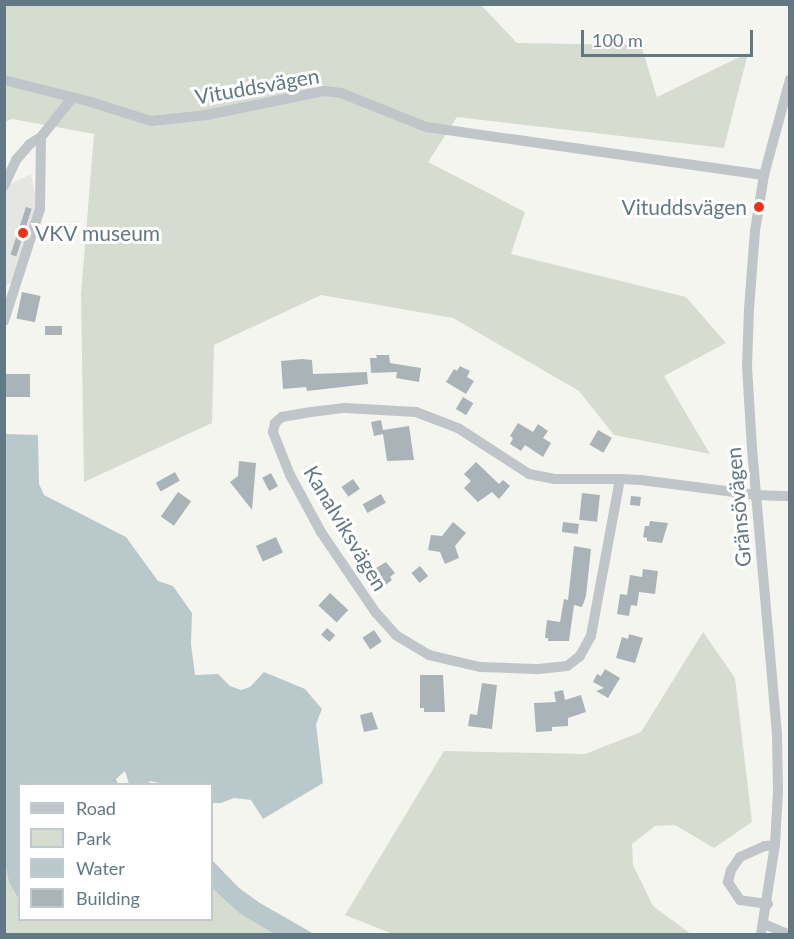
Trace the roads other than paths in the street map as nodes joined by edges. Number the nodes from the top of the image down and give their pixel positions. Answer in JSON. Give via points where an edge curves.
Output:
{"nodes":[{"id":1,"x":789,"y":79,"type":"edge"},
{"id":2,"x":4,"y":80,"type":"edge"},
{"id":3,"x":73,"y":97,"type":"junction"},
{"id":4,"x":41,"y":137,"type":"junction"},
{"id":5,"x":764,"y":175,"type":"junction"},
{"id":6,"x":4,"y":186,"type":"edge"},
{"id":7,"x":4,"y":321,"type":"edge"},
{"id":8,"x":620,"y":479,"type":"junction"},
{"id":9,"x":757,"y":495,"type":"junction"},
{"id":10,"x":789,"y":496,"type":"edge"},
{"id":11,"x":775,"y":845,"type":"junction"},
{"id":12,"x":768,"y":904,"type":"junction"},
{"id":13,"x":763,"y":929,"type":"edge"},
{"id":14,"x":787,"y":934,"type":"edge"}],
"edges":[{"from":1,"to":5,"type":"street","name":"Gränsövägen"},
{"from":2,"to":3,"type":"street","name":"Vituddsvägen"},
{"from":3,"to":4,"type":"street"},
{"from":3,"to":5,"type":"street","name":"Vituddsvägen","via":[[135,118],[173,121],[324,91],[341,93],[426,127]]},
{"from":4,"to":6,"type":"street","via":[[16,160]]},
{"from":4,"to":7,"type":"street","via":[[40,209]]},
{"from":5,"to":9,"type":"street","name":"Gränsövägen","via":[[754,231],[747,366]]},
{"from":8,"to":8,"type":"street","name":"Kanalviksvägen","via":[[554,479],[529,474],[458,428],[416,412],[345,408],[282,417],[274,423],[273,432],[290,475],[321,532],[376,613],[396,635],[429,655],[480,667],[567,666],[580,656],[591,636]]},
{"from":8,"to":9,"type":"street","name":"Kanalviksvägen"},
{"from":9,"to":10,"type":"street","name":"Kanalviksvägen"},
{"from":9,"to":11,"type":"street","name":"Gränsövägen","via":[[777,734]]},
{"from":11,"to":12,"type":"street","name":"Gränsövägen"},
{"from":11,"to":12,"type":"street","via":[[740,857],[728,882],[740,900]]},
{"from":12,"to":13,"type":"street","name":"Gränsövägen"},
{"from":13,"to":14,"type":"street"}]}
